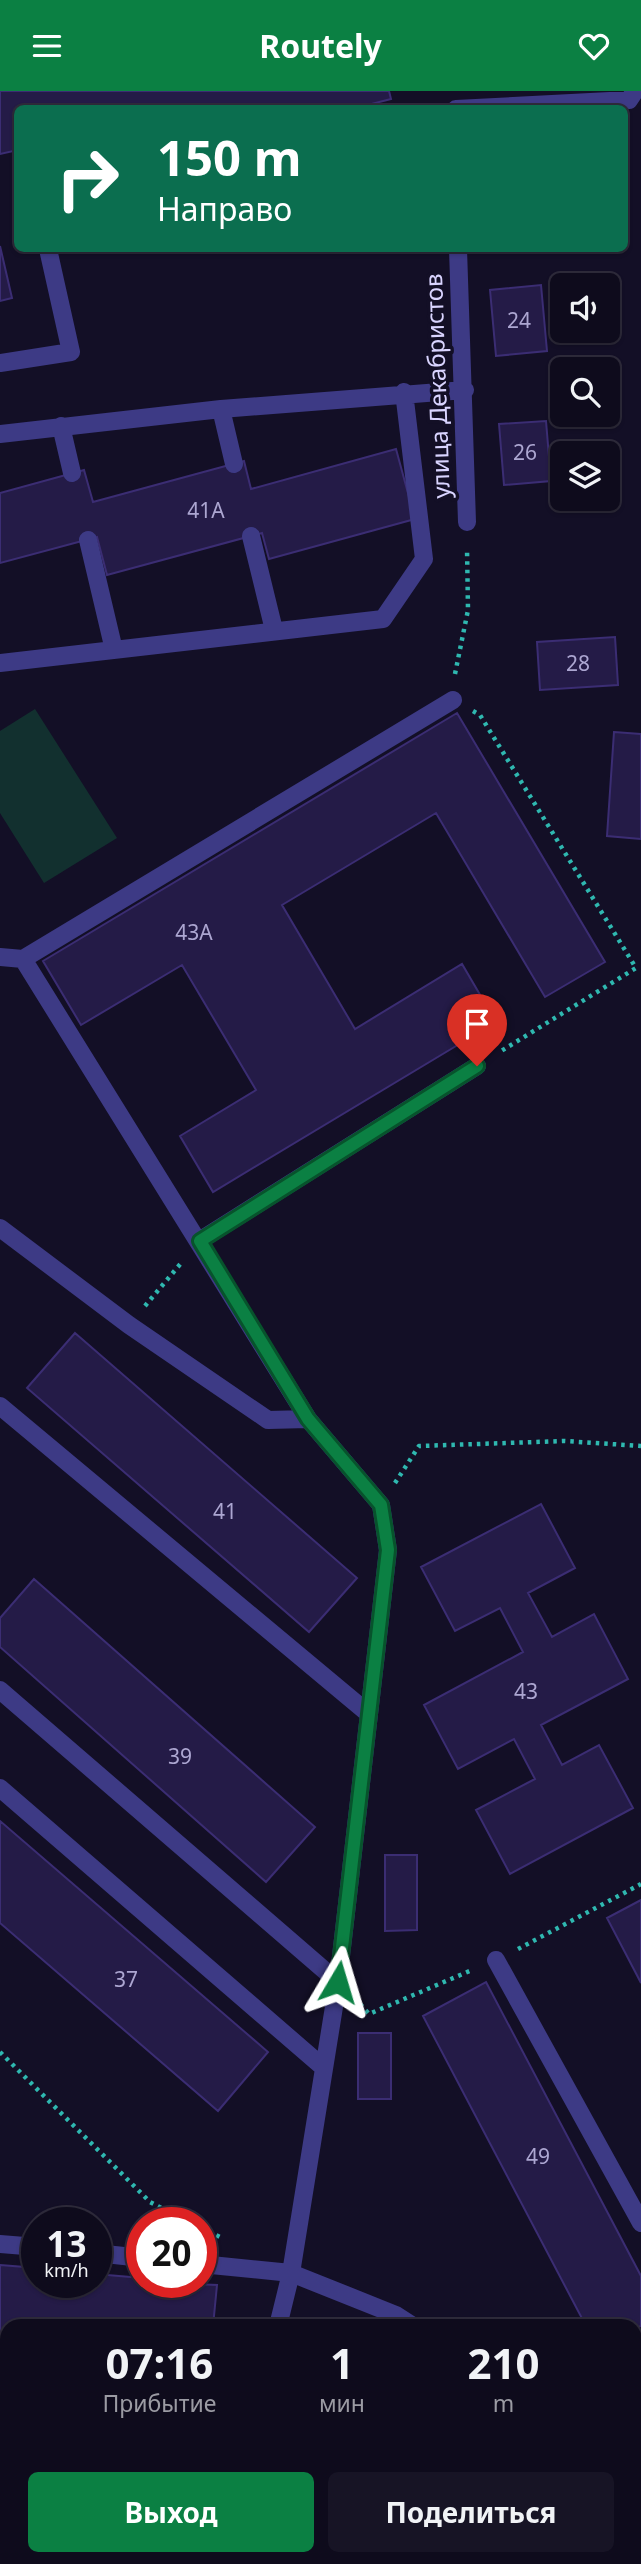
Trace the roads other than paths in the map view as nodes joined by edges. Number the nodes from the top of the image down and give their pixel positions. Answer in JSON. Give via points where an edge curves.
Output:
{"nodes":[{"id":1,"x":635,"y":91,"type":"edge"},
{"id":2,"x":603,"y":96,"type":"edge"},
{"id":3,"x":506,"y":99,"type":"edge"},
{"id":4,"x":473,"y":105,"type":"edge"},
{"id":5,"x":49,"y":252,"type":"edge"},
{"id":6,"x":458,"y":252,"type":"edge"},
{"id":7,"x":0,"y":363,"type":"edge"},
{"id":8,"x":465,"y":390,"type":"junction"},
{"id":9,"x":404,"y":392,"type":"junction"},
{"id":10,"x":221,"y":409,"type":"junction"},
{"id":11,"x":61,"y":426,"type":"junction"},
{"id":12,"x":0,"y":434,"type":"edge"},
{"id":13,"x":234,"y":464,"type":"dead end"},
{"id":14,"x":72,"y":473,"type":"dead end"},
{"id":15,"x":467,"y":522,"type":"road end"},
{"id":16,"x":251,"y":535,"type":"dead end"},
{"id":17,"x":88,"y":540,"type":"dead end"},
{"id":18,"x":274,"y":630,"type":"junction"},
{"id":19,"x":114,"y":650,"type":"junction"},
{"id":20,"x":0,"y":663,"type":"edge"},
{"id":21,"x":453,"y":699,"type":"road end"},
{"id":22,"x":0,"y":957,"type":"edge"},
{"id":23,"x":23,"y":959,"type":"junction"},
{"id":24,"x":477,"y":1066,"type":"road end"},
{"id":25,"x":0,"y":1228,"type":"edge"},
{"id":26,"x":200,"y":1241,"type":"junction"},
{"id":27,"x":0,"y":1406,"type":"edge"},
{"id":28,"x":308,"y":1419,"type":"junction"},
{"id":29,"x":0,"y":1690,"type":"edge"},
{"id":30,"x":369,"y":1714,"type":"junction"},
{"id":31,"x":0,"y":1788,"type":"edge"},
{"id":32,"x":496,"y":1960,"type":"road end"},
{"id":33,"x":338,"y":1982,"type":"junction"},
{"id":34,"x":324,"y":2068,"type":"junction"},
{"id":35,"x":641,"y":2223,"type":"edge"},
{"id":36,"x":0,"y":2244,"type":"edge"},
{"id":37,"x":21,"y":2246,"type":"edge"},
{"id":38,"x":217,"y":2266,"type":"edge"},
{"id":39,"x":291,"y":2273,"type":"junction"},
{"id":40,"x":280,"y":2319,"type":"edge"},
{"id":41,"x":402,"y":2319,"type":"edge"}],
"edges":[{"from":1,"to":2,"type":"lane","via":[[629,100]]},
{"from":2,"to":3,"type":"lane"},
{"from":3,"to":4,"type":"lane"},
{"from":5,"to":7,"type":"lane","via":[[71,352]]},
{"from":6,"to":8,"type":"lane","name":"улица Декабристов"},
{"from":8,"to":9,"type":"lane"},
{"from":8,"to":15,"type":"lane","name":"улица Декабристов"},
{"from":9,"to":10,"type":"lane"},
{"from":9,"to":18,"type":"lane","via":[[425,559],[383,618]]},
{"from":10,"to":11,"type":"lane"},
{"from":10,"to":13,"type":"lane"},
{"from":11,"to":12,"type":"lane"},
{"from":11,"to":14,"type":"lane"},
{"from":16,"to":18,"type":"lane"},
{"from":17,"to":19,"type":"lane"},
{"from":18,"to":19,"type":"lane"},
{"from":19,"to":20,"type":"lane"},
{"from":21,"to":23,"type":"lane"},
{"from":22,"to":23,"type":"lane"},
{"from":23,"to":26,"type":"lane"},
{"from":24,"to":26,"type":"lane"},
{"from":25,"to":28,"type":"lane","via":[[129,1325],[268,1420]]},
{"from":26,"to":28,"type":"lane"},
{"from":27,"to":30,"type":"lane"},
{"from":28,"to":30,"type":"lane","via":[[381,1505],[388,1550]]},
{"from":29,"to":33,"type":"lane"},
{"from":30,"to":33,"type":"lane"},
{"from":31,"to":34,"type":"lane"},
{"from":32,"to":35,"type":"lane"},
{"from":33,"to":34,"type":"lane"},
{"from":34,"to":39,"type":"lane"},
{"from":36,"to":37,"type":"lane"},
{"from":38,"to":39,"type":"lane"},
{"from":39,"to":40,"type":"lane"},
{"from":39,"to":41,"type":"lane"}]}
